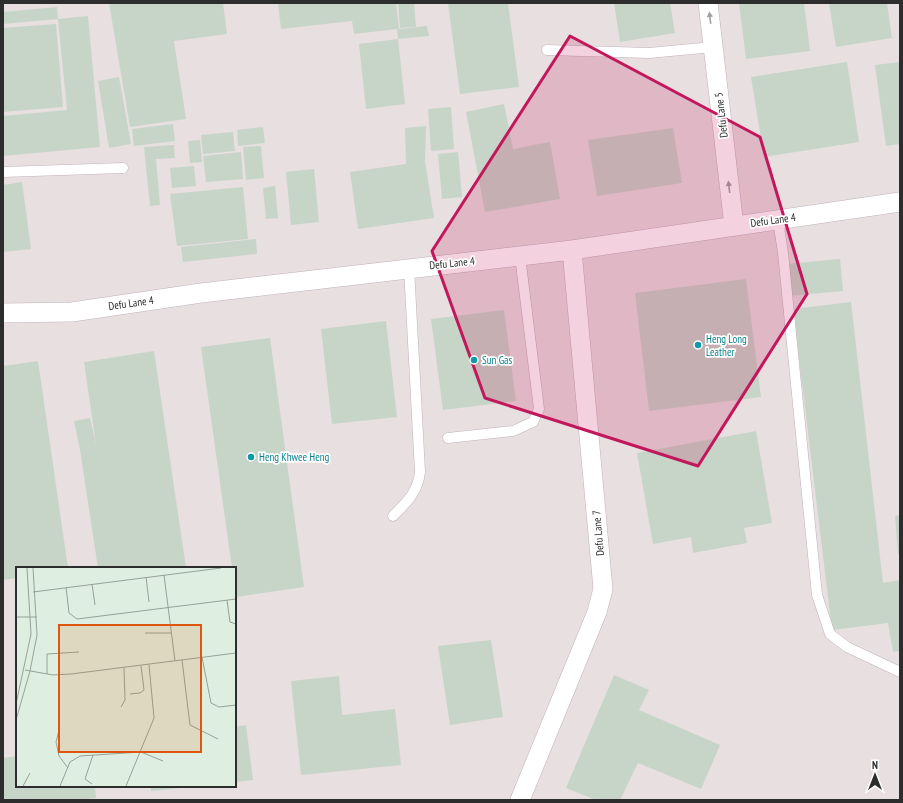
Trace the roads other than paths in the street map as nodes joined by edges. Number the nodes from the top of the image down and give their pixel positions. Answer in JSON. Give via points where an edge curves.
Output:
{"nodes":[{"id":1,"x":708,"y":3,"type":"edge"},
{"id":2,"x":713,"y":46,"type":"junction"},
{"id":3,"x":547,"y":50,"type":"dead end"},
{"id":4,"x":123,"y":168,"type":"dead end"},
{"id":5,"x":3,"y":172,"type":"edge"},
{"id":6,"x":900,"y":202,"type":"edge"},
{"id":7,"x":778,"y":220,"type":"junction"},
{"id":8,"x":734,"y":226,"type":"junction"},
{"id":9,"x":572,"y":250,"type":"junction"},
{"id":10,"x":520,"y":256,"type":"junction"},
{"id":11,"x":409,"y":268,"type":"junction"},
{"id":12,"x":3,"y":313,"type":"edge"},
{"id":13,"x":448,"y":438,"type":"dead end"},
{"id":14,"x":392,"y":516,"type":"dead end"},
{"id":15,"x":900,"y":672,"type":"edge"},
{"id":16,"x":520,"y":800,"type":"edge"}],
"edges":[{"from":2,"to":1,"type":"street","name":"Defu Lane 5","one_way":true},
{"from":2,"to":3,"type":"lane","via":[[648,53]]},
{"from":8,"to":2,"type":"street","name":"Defu Lane 5","one_way":true},
{"from":4,"to":5,"type":"lane"},
{"from":6,"to":7,"type":"street","name":"Defu Lane 4"},
{"from":7,"to":8,"type":"street","name":"Defu Lane 4"},
{"from":7,"to":15,"type":"lane","via":[[817,595],[830,634],[847,647]]},
{"from":8,"to":9,"type":"street","name":"Defu Lane 4"},
{"from":9,"to":10,"type":"street","name":"Defu Lane 4"},
{"from":9,"to":16,"type":"street","name":"Defu Lane 7","via":[[603,589],[597,612]]},
{"from":10,"to":11,"type":"street","name":"Defu Lane 4"},
{"from":10,"to":13,"type":"lane","via":[[539,410],[533,422],[513,431]]},
{"from":11,"to":12,"type":"street","name":"Defu Lane 4","via":[[201,293],[72,312]]},
{"from":11,"to":14,"type":"lane","via":[[420,472],[419,484],[409,500]]}]}
